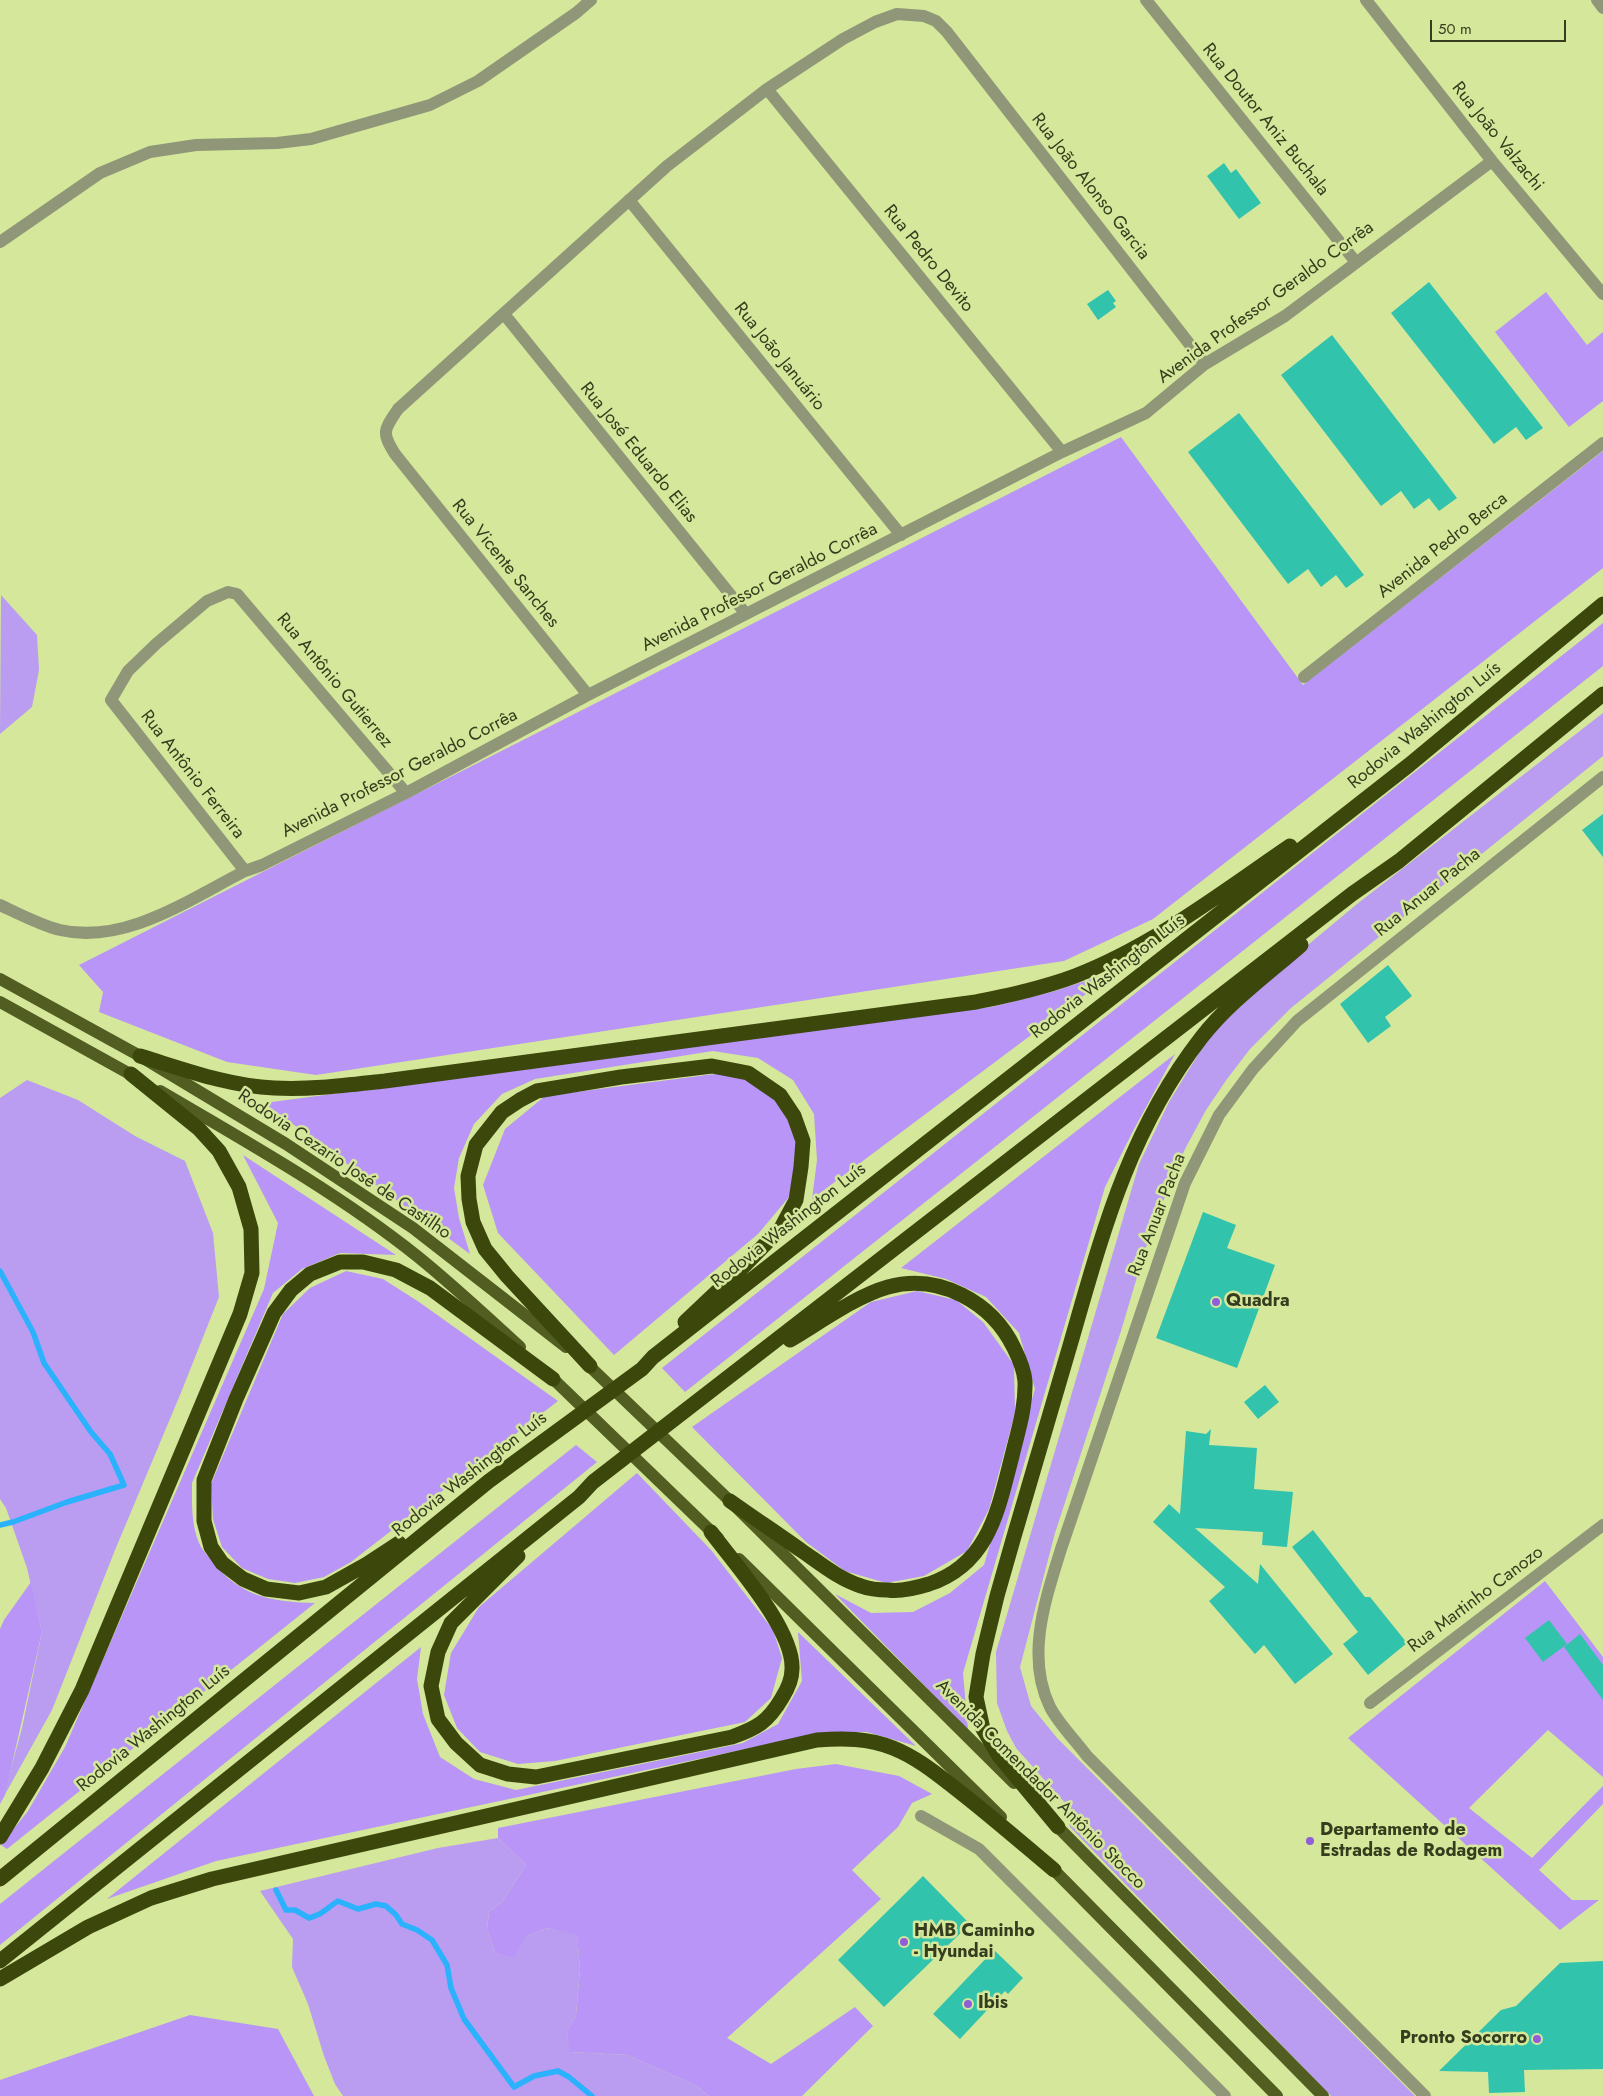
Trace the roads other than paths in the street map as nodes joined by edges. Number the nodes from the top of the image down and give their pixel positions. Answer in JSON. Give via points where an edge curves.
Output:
{"nodes":[{"id":1,"x":591,"y":0,"type":"edge"},
{"id":2,"x":1146,"y":0,"type":"edge"},
{"id":3,"x":1366,"y":0,"type":"edge"},
{"id":4,"x":1597,"y":0,"type":"edge"},
{"id":5,"x":1603,"y":8,"type":"edge"},
{"id":6,"x":767,"y":89,"type":"junction"},
{"id":7,"x":1492,"y":161,"type":"junction"},
{"id":8,"x":629,"y":200,"type":"junction"},
{"id":9,"x":0,"y":242,"type":"edge"},
{"id":10,"x":1355,"y":261,"type":"junction"},
{"id":11,"x":1603,"y":294,"type":"edge"},
{"id":12,"x":504,"y":314,"type":"junction"},
{"id":13,"x":1205,"y":364,"type":"junction"},
{"id":14,"x":1603,"y":442,"type":"edge"},
{"id":15,"x":1062,"y":452,"type":"junction"},
{"id":16,"x":901,"y":535,"type":"junction"},
{"id":17,"x":1603,"y":597,"type":"edge"},
{"id":18,"x":1597,"y":609,"type":"edge"},
{"id":19,"x":746,"y":614,"type":"junction"},
{"id":20,"x":1304,"y":677,"type":"dead end"},
{"id":21,"x":1603,"y":694,"type":"edge"},
{"id":22,"x":588,"y":695,"type":"junction"},
{"id":23,"x":111,"y":700,"type":"joint"},
{"id":24,"x":1409,"y":765,"type":"junction"},
{"id":25,"x":1603,"y":777,"type":"edge"},
{"id":26,"x":406,"y":793,"type":"junction"},
{"id":27,"x":1399,"y":861,"type":"junction"},
{"id":28,"x":245,"y":871,"type":"junction"},
{"id":29,"x":0,"y":905,"type":"edge"},
{"id":30,"x":0,"y":979,"type":"edge"},
{"id":31,"x":0,"y":1002,"type":"edge"},
{"id":32,"x":140,"y":1056,"type":"junction"},
{"id":33,"x":131,"y":1074,"type":"junction"},
{"id":34,"x":653,"y":1356,"type":"junction"},
{"id":35,"x":590,"y":1366,"type":"junction"},
{"id":36,"x":737,"y":1371,"type":"junction"},
{"id":37,"x":553,"y":1379,"type":"junction"},
{"id":38,"x":489,"y":1481,"type":"junction"},
{"id":39,"x":579,"y":1497,"type":"junction"},
{"id":40,"x":730,"y":1501,"type":"junction"},
{"id":41,"x":1603,"y":1525,"type":"edge"},
{"id":42,"x":711,"y":1532,"type":"junction"},
{"id":43,"x":1370,"y":1703,"type":"dead end"},
{"id":44,"x":921,"y":1816,"type":"dead end"},
{"id":45,"x":1058,"y":1827,"type":"junction"},
{"id":46,"x":0,"y":1837,"type":"edge"},
{"id":47,"x":1054,"y":1870,"type":"junction"},
{"id":48,"x":0,"y":1880,"type":"edge"},
{"id":49,"x":0,"y":1960,"type":"edge"},
{"id":50,"x":0,"y":1979,"type":"edge"},
{"id":51,"x":1225,"y":2096,"type":"edge"},
{"id":52,"x":1277,"y":2096,"type":"edge"},
{"id":53,"x":1323,"y":2096,"type":"edge"},
{"id":54,"x":1425,"y":2096,"type":"edge"}],
"edges":[{"from":1,"to":9,"type":"street","via":[[478,80],[430,105],[311,139],[196,145],[150,152],[100,173]]},
{"from":2,"to":10,"type":"street","name":"Rua Doutor Aniz Buchala"},
{"from":3,"to":7,"type":"street","name":"Rua João Valzachi"},
{"from":4,"to":5,"type":"street"},
{"from":6,"to":8,"type":"street","name":"Rua João Alonso Garcia","via":[[667,166]]},
{"from":6,"to":13,"type":"street","name":"Rua João Alonso Garcia","via":[[874,22],[897,14],[924,16],[936,21]]},
{"from":6,"to":15,"type":"street","name":"Rua Pedro Devito"},
{"from":7,"to":10,"type":"street","name":"Avenida Professor Geraldo Corrêa"},
{"from":7,"to":11,"type":"street","name":"Rua João Valzachi"},
{"from":8,"to":12,"type":"street","name":"Rua Vicente Sanches"},
{"from":8,"to":16,"type":"street","name":"Rua João Januário"},
{"from":10,"to":13,"type":"street","name":"Avenida Professor Geraldo Corrêa","via":[[1285,316]]},
{"from":12,"to":19,"type":"street","name":"Rua José Eduardo Elias"},
{"from":12,"to":22,"type":"street","name":"Rua Vicente Sanches","via":[[398,409],[386,427],[386,439]]},
{"from":13,"to":15,"type":"street","name":"Avenida Professor Geraldo Corrêa","via":[[1146,413]]},
{"from":14,"to":20,"type":"street","name":"Avenida Pedro Berca"},
{"from":15,"to":16,"type":"street","name":"Avenida Professor Geraldo Corrêa"},
{"from":16,"to":19,"type":"street","name":"Avenida Professor Geraldo Corrêa"},
{"from":17,"to":18,"type":"highway","name":"Rodovia Washington Luís"},
{"from":18,"to":24,"type":"highway","name":"Rodovia Washington Luís"},
{"from":19,"to":22,"type":"street","name":"Avenida Professor Geraldo Corrêa"},
{"from":21,"to":27,"type":"highway"},
{"from":22,"to":26,"type":"street","name":"Avenida Professor Geraldo Corrêa"},
{"from":23,"to":26,"type":"street","name":"Rua Antônio Gutierrez","via":[[128,671],[156,644],[207,601],[234,592]]},
{"from":23,"to":28,"type":"street","name":"Rua Antônio Ferreira"},
{"from":24,"to":32,"type":"highway","via":[[1149,940],[1075,976],[1031,990],[976,1002],[310,1089],[272,1088],[226,1081]]},
{"from":24,"to":34,"type":"highway","name":"Rodovia Washington Luís"},
{"from":25,"to":54,"type":"street","name":"Rua Anuar Pacha","via":[[1297,1020],[1253,1069],[1218,1115],[1184,1182],[1044,1603],[1038,1647],[1041,1679],[1050,1707],[1087,1756]]},
{"from":26,"to":28,"type":"street","name":"Avenida Professor Geraldo Corrêa","via":[[262,866]]},
{"from":27,"to":36,"type":"highway","via":[[1352,894]]},
{"from":27,"to":45,"type":"highway","via":[[1233,1004],[1202,1036],[1145,1127],[1102,1231],[997,1596],[976,1697],[983,1729],[999,1756]]},
{"from":28,"to":29,"type":"street","name":"Avenida Professor Geraldo Corrêa","via":[[147,921],[104,933],[60,930]]},
{"from":30,"to":32,"type":"main road","name":"Rodovia Cezario José de Castilho"},
{"from":31,"to":33,"type":"main road","name":"Rodovia Cezario José de Castilho"},
{"from":32,"to":35,"type":"main road","name":"Rodovia Cezario José de Castilho","via":[[286,1144],[414,1228]]},
{"from":33,"to":37,"type":"main road","name":"Rodovia Cezario José de Castilho","via":[[263,1151],[416,1255],[465,1295]]},
{"from":33,"to":46,"type":"highway","via":[[199,1129],[219,1150],[239,1187],[251,1229],[252,1273],[240,1314],[82,1690],[42,1768]]},
{"from":34,"to":35,"type":"highway","via":[[781,1228],[796,1200],[803,1141],[794,1116],[780,1095],[748,1073],[712,1066],[537,1091],[502,1112],[476,1145],[468,1176],[469,1199],[473,1222],[486,1250]]},
{"from":34,"to":38,"type":"highway","name":"Rodovia Washington Luís","via":[[642,1369]]},
{"from":35,"to":40,"type":"main road","name":"Rodovia Cezario José de Castilho"},
{"from":36,"to":39,"type":"highway","via":[[593,1482]]},
{"from":36,"to":40,"type":"highway","via":[[870,1293],[912,1283],[931,1283],[980,1305],[995,1318],[1020,1359],[1025,1379],[1024,1407],[997,1513],[985,1540],[967,1562],[942,1579],[916,1588],[890,1591],[862,1587],[836,1575]]},
{"from":37,"to":38,"type":"highway","via":[[430,1288],[396,1270],[364,1262],[340,1262],[310,1274],[291,1290],[274,1313],[236,1399],[204,1480],[204,1520],[211,1547],[222,1562],[243,1579],[266,1590],[299,1593],[326,1586],[367,1564]]},
{"from":37,"to":42,"type":"main road","name":"Rodovia Cezario José de Castilho"},
{"from":38,"to":48,"type":"highway","name":"Rodovia Washington Luís"},
{"from":39,"to":42,"type":"highway","via":[[451,1623],[438,1652],[431,1686],[438,1719],[456,1743],[480,1765],[508,1774],[536,1777],[732,1736],[752,1729],[772,1714],[787,1689],[792,1670],[789,1648],[777,1621]]},
{"from":39,"to":49,"type":"highway"},
{"from":40,"to":45,"type":"main road","name":"Avenida Comendador Antônio Stocco"},
{"from":41,"to":43,"type":"street","name":"Rua Martinho Canozo"},
{"from":42,"to":47,"type":"main road"},
{"from":44,"to":51,"type":"street","via":[[979,1849]]},
{"from":45,"to":53,"type":"main road","name":"Avenida Comendador Antônio Stocco"},
{"from":47,"to":50,"type":"highway","via":[[915,1758],[868,1741],[817,1740],[212,1879],[151,1898],[88,1926]]},
{"from":47,"to":52,"type":"main road"}]}
